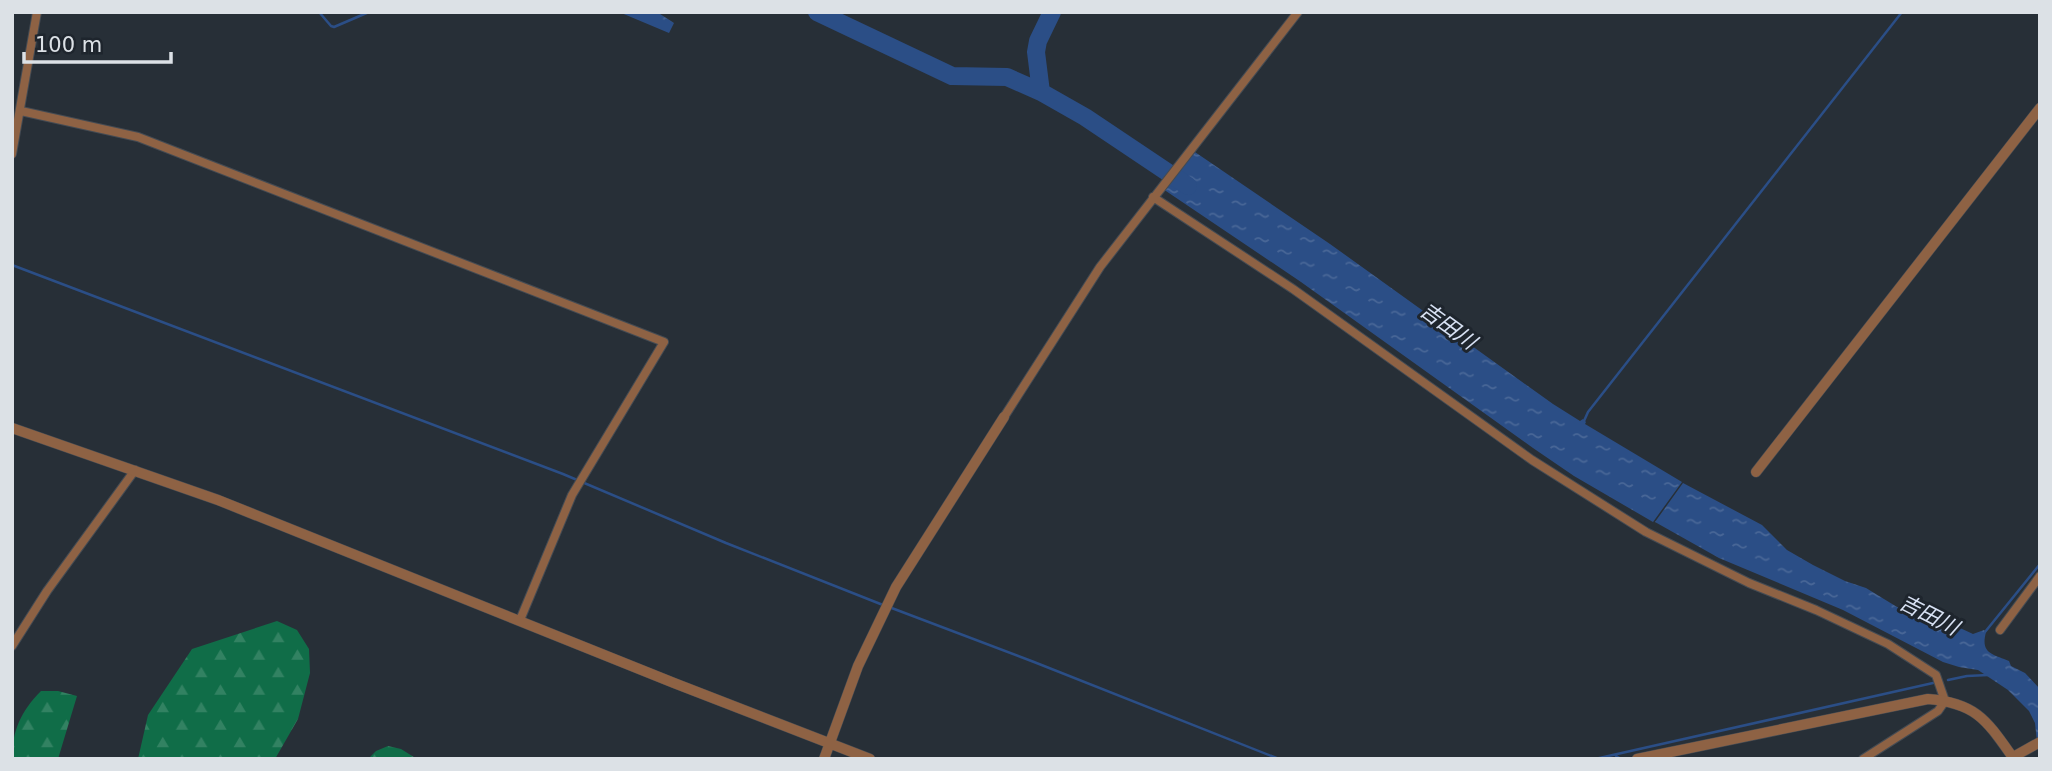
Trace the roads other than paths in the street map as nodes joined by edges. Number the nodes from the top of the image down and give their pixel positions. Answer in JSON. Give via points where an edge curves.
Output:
{"nodes":[{"id":1,"x":37,"y":12,"type":"edge"},
{"id":2,"x":1298,"y":12,"type":"edge"},
{"id":3,"x":2040,"y":108,"type":"edge"},
{"id":4,"x":21,"y":111,"type":"junction"},
{"id":5,"x":12,"y":154,"type":"edge"},
{"id":6,"x":1154,"y":195,"type":"junction"},
{"id":7,"x":1004,"y":416,"type":"joint"},
{"id":8,"x":12,"y":428,"type":"edge"},
{"id":9,"x":135,"y":470,"type":"junction"},
{"id":10,"x":1756,"y":472,"type":"dead end"},
{"id":11,"x":2040,"y":576,"type":"edge"},
{"id":12,"x":520,"y":620,"type":"junction"},
{"id":13,"x":2000,"y":630,"type":"dead end"},
{"id":14,"x":12,"y":646,"type":"edge"},
{"id":15,"x":1945,"y":701,"type":"junction"},
{"id":16,"x":2040,"y":742,"type":"edge"},
{"id":17,"x":828,"y":743,"type":"junction"},
{"id":18,"x":2015,"y":756,"type":"edge"},
{"id":19,"x":824,"y":759,"type":"edge"},
{"id":20,"x":870,"y":759,"type":"edge"},
{"id":21,"x":1637,"y":759,"type":"edge"},
{"id":22,"x":1863,"y":759,"type":"edge"}],
"edges":[{"from":1,"to":4,"type":"street"},
{"from":2,"to":6,"type":"street"},
{"from":3,"to":10,"type":"street"},
{"from":4,"to":5,"type":"street"},
{"from":4,"to":12,"type":"street","via":[[138,137],[664,342],[572,495]]},
{"from":6,"to":7,"type":"street","via":[[1100,267]]},
{"from":6,"to":15,"type":"street","via":[[1532,460],[1646,532],[1888,644],[1936,675]]},
{"from":7,"to":17,"type":"street","via":[[896,587]]},
{"from":8,"to":9,"type":"street"},
{"from":9,"to":12,"type":"street"},
{"from":9,"to":14,"type":"street"},
{"from":11,"to":13,"type":"street"},
{"from":12,"to":17,"type":"street"},
{"from":15,"to":18,"type":"street","via":[[1978,713]]},
{"from":15,"to":21,"type":"street","via":[[1903,703]]},
{"from":15,"to":22,"type":"street"},
{"from":16,"to":18,"type":"street"},
{"from":17,"to":19,"type":"street"},
{"from":17,"to":20,"type":"street"}]}
